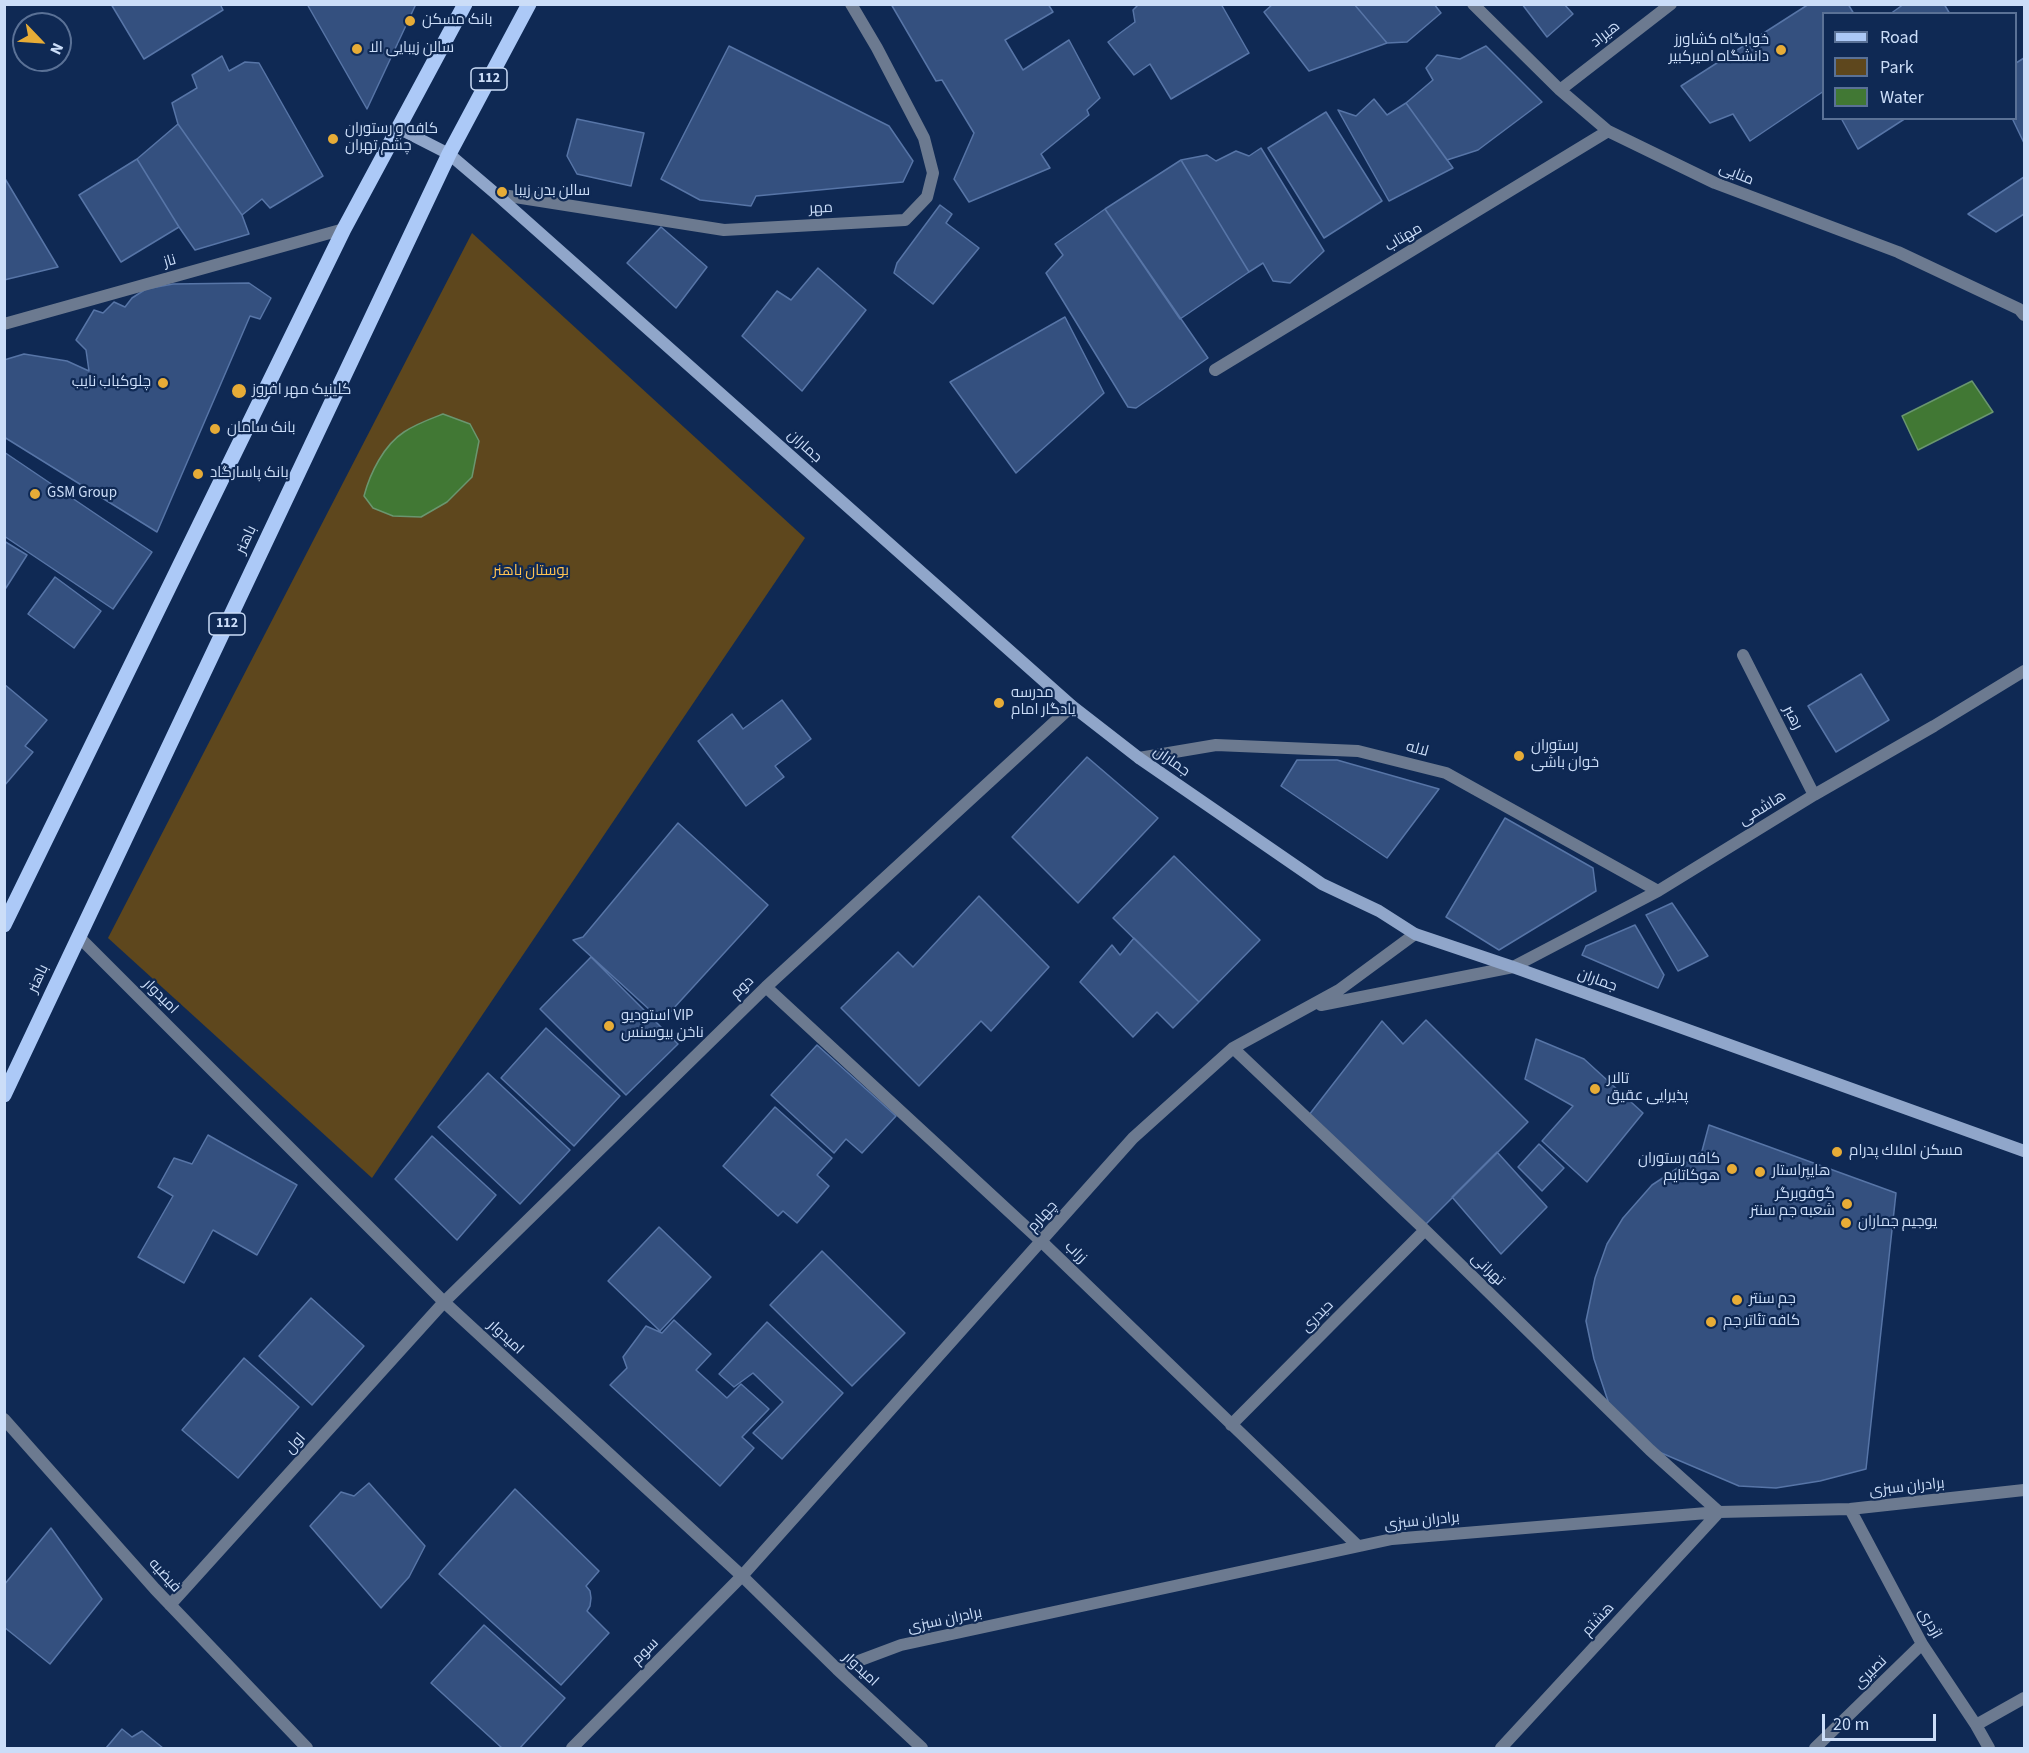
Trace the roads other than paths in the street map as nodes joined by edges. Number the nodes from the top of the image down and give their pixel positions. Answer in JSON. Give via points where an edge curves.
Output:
{"nodes":[{"id":1,"x":465,"y":4,"type":"edge"},
{"id":2,"x":529,"y":4,"type":"edge"},
{"id":3,"x":851,"y":4,"type":"edge"},
{"id":4,"x":1473,"y":4,"type":"edge"},
{"id":5,"x":1671,"y":4,"type":"edge"},
{"id":6,"x":1560,"y":90,"type":"junction"},
{"id":7,"x":398,"y":128,"type":"junction"},
{"id":8,"x":1608,"y":131,"type":"junction"},
{"id":9,"x":449,"y":154,"type":"junction"},
{"id":10,"x":496,"y":194,"type":"junction"},
{"id":11,"x":345,"y":229,"type":"junction"},
{"id":12,"x":2023,"y":309,"type":"edge"},
{"id":13,"x":4,"y":324,"type":"edge"},
{"id":14,"x":1215,"y":370,"type":"dead end"},
{"id":15,"x":1743,"y":655,"type":"dead end"},
{"id":16,"x":2025,"y":670,"type":"edge"},
{"id":17,"x":1072,"y":706,"type":"junction"},
{"id":18,"x":1139,"y":758,"type":"junction"},
{"id":19,"x":1814,"y":795,"type":"junction"},
{"id":20,"x":1658,"y":891,"type":"junction"},
{"id":21,"x":4,"y":925,"type":"edge"},
{"id":22,"x":1415,"y":934,"type":"junction"},
{"id":23,"x":79,"y":937,"type":"junction"},
{"id":24,"x":1513,"y":967,"type":"junction"},
{"id":25,"x":766,"y":987,"type":"junction"},
{"id":26,"x":1307,"y":1008,"type":"junction"},
{"id":27,"x":1233,"y":1048,"type":"junction"},
{"id":28,"x":4,"y":1095,"type":"edge"},
{"id":29,"x":2025,"y":1151,"type":"edge"},
{"id":30,"x":1425,"y":1230,"type":"junction"},
{"id":31,"x":1041,"y":1241,"type":"junction"},
{"id":32,"x":444,"y":1302,"type":"junction"},
{"id":33,"x":4,"y":1419,"type":"edge"},
{"id":34,"x":1231,"y":1425,"type":"junction"},
{"id":35,"x":2025,"y":1490,"type":"edge"},
{"id":36,"x":1850,"y":1509,"type":"junction"},
{"id":37,"x":1719,"y":1512,"type":"junction"},
{"id":38,"x":1358,"y":1546,"type":"junction"},
{"id":39,"x":742,"y":1576,"type":"junction"},
{"id":40,"x":170,"y":1605,"type":"junction"},
{"id":41,"x":1922,"y":1644,"type":"junction"},
{"id":42,"x":837,"y":1669,"type":"junction"},
{"id":43,"x":2025,"y":1698,"type":"edge"},
{"id":44,"x":1976,"y":1725,"type":"junction"},
{"id":45,"x":307,"y":1749,"type":"edge"},
{"id":46,"x":572,"y":1749,"type":"edge"},
{"id":47,"x":922,"y":1749,"type":"edge"},
{"id":48,"x":1501,"y":1749,"type":"edge"},
{"id":49,"x":1815,"y":1749,"type":"edge"},
{"id":50,"x":1989,"y":1749,"type":"edge"}],
"edges":[{"from":1,"to":7,"type":"main road"},
{"from":2,"to":9,"type":"main road","name":"باهنر","number":"112"},
{"from":3,"to":10,"type":"street","name":"مهر","via":[[924,138],[933,173],[927,197],[905,220],[724,230]]},
{"from":4,"to":6,"type":"street","name":"منایی"},
{"from":5,"to":6,"type":"street","name":"هیراد"},
{"from":6,"to":8,"type":"street","name":"منایی"},
{"from":7,"to":9,"type":"main road","name":"جماران"},
{"from":7,"to":11,"type":"main road"},
{"from":8,"to":12,"type":"street","name":"منایی","via":[[1715,183],[1898,252]]},
{"from":8,"to":14,"type":"street","name":"مهتاب"},
{"from":9,"to":10,"type":"main road","name":"جماران"},
{"from":9,"to":23,"type":"main road","name":"باهنر","number":"112"},
{"from":10,"to":17,"type":"main road","name":"جماران"},
{"from":11,"to":13,"type":"street","name":"ناز"},
{"from":11,"to":21,"type":"main road"},
{"from":15,"to":19,"type":"street","name":"رهبر"},
{"from":16,"to":19,"type":"street","name":"هاشمی"},
{"from":17,"to":18,"type":"main road","name":"جماران"},
{"from":17,"to":25,"type":"street","name":"دوم"},
{"from":18,"to":20,"type":"street","name":"لاله","via":[[1216,745],[1358,751],[1446,773]]},
{"from":18,"to":22,"type":"main road","name":"جماران","via":[[1322,884],[1379,911]]},
{"from":19,"to":20,"type":"street","name":"هاشمی"},
{"from":20,"to":24,"type":"street","name":"هاشمی"},
{"from":22,"to":24,"type":"main road","name":"جماران"},
{"from":22,"to":26,"type":"street","name":"چهارم","via":[[1340,990]]},
{"from":23,"to":28,"type":"main road","name":"باهنر","number":"112"},
{"from":23,"to":32,"type":"street","name":"امیدوار"},
{"from":24,"to":26,"type":"street","name":"هاشمی"},
{"from":24,"to":29,"type":"main road","name":"جماران"},
{"from":25,"to":31,"type":"street","name":"زراب"},
{"from":25,"to":32,"type":"street","name":"دوم"},
{"from":26,"to":27,"type":"street","name":"چهارم"},
{"from":27,"to":30,"type":"street","name":"تهرانی"},
{"from":27,"to":31,"type":"street","name":"چهارم","via":[[1133,1138]]},
{"from":30,"to":34,"type":"street","name":"حیدری"},
{"from":30,"to":37,"type":"street","name":"تهرانی","via":[[1650,1450]]},
{"from":31,"to":34,"type":"street","name":"زراب"},
{"from":31,"to":39,"type":"street","name":"چهارم"},
{"from":32,"to":39,"type":"street","name":"امیدوار"},
{"from":32,"to":40,"type":"street","name":"اول"},
{"from":33,"to":40,"type":"street","name":"فیضیه"},
{"from":34,"to":38,"type":"street","name":"زراب"},
{"from":35,"to":36,"type":"street","name":"برادران سبزی"},
{"from":36,"to":37,"type":"street","name":"برادران سبزی"},
{"from":36,"to":41,"type":"street","name":"اژدری"},
{"from":37,"to":38,"type":"street","name":"برادران سبزی","via":[[1392,1539]]},
{"from":37,"to":48,"type":"street","name":"هشتم"},
{"from":38,"to":42,"type":"street","name":"برادران سبزی","via":[[901,1646]]},
{"from":39,"to":42,"type":"street","name":"امیدوار"},
{"from":39,"to":46,"type":"street","name":"سوم"},
{"from":40,"to":45,"type":"street","name":"فیضیه"},
{"from":41,"to":44,"type":"street","name":"اژدری"},
{"from":41,"to":49,"type":"street","name":"نصیری"},
{"from":42,"to":47,"type":"street","name":"امیدوار"},
{"from":43,"to":44,"type":"street"},
{"from":44,"to":50,"type":"street","name":"اژدری"}]}
